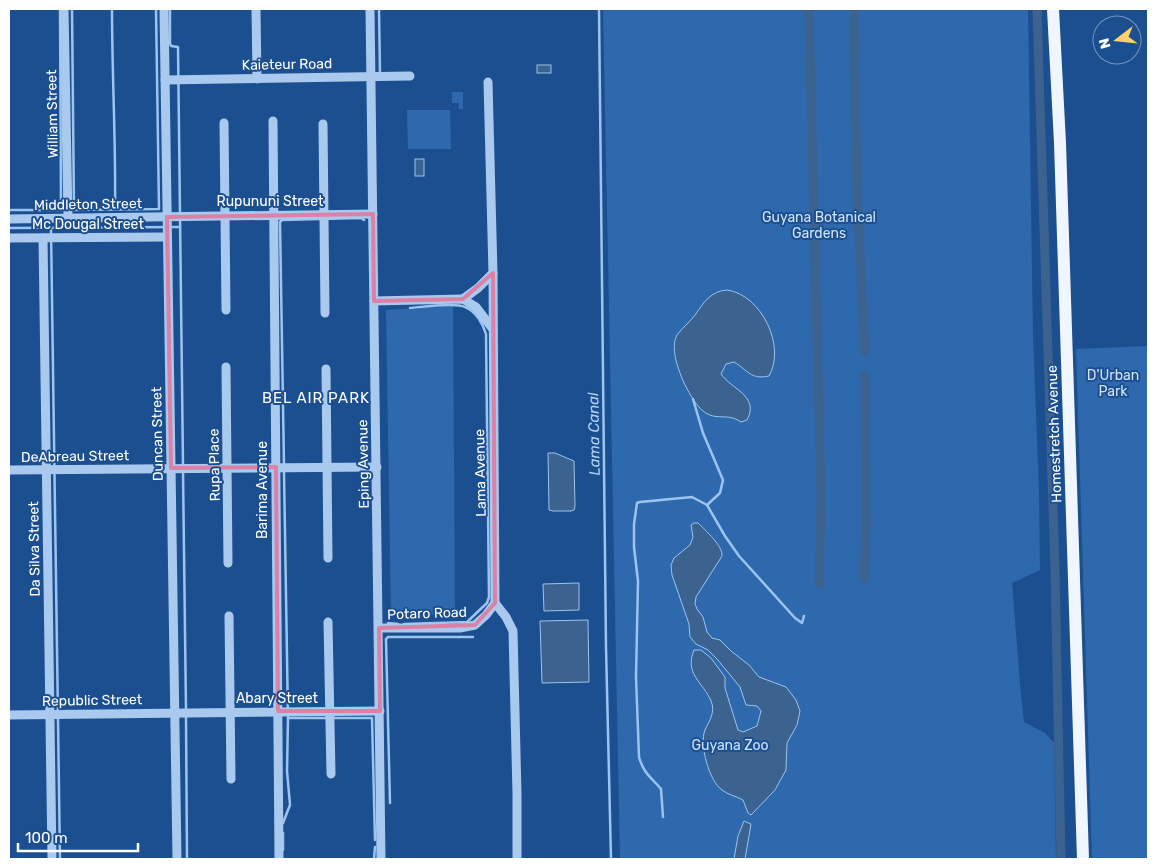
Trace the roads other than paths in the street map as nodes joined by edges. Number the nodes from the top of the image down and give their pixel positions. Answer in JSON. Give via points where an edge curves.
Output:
{"nodes":[{"id":1,"x":64,"y":9,"type":"edge"},
{"id":2,"x":164,"y":9,"type":"edge"},
{"id":3,"x":256,"y":9,"type":"edge"},
{"id":4,"x":370,"y":9,"type":"edge"},
{"id":5,"x":1053,"y":9,"type":"edge"},
{"id":6,"x":370,"y":76,"type":"junction"},
{"id":7,"x":410,"y":76,"type":"dead end"},
{"id":8,"x":257,"y":79,"type":"junction"},
{"id":9,"x":168,"y":80,"type":"junction"},
{"id":10,"x":488,"y":82,"type":"dead end"},
{"id":11,"x":273,"y":120,"type":"dead end"},
{"id":12,"x":224,"y":123,"type":"dead end"},
{"id":13,"x":323,"y":124,"type":"dead end"},
{"id":14,"x":372,"y":214,"type":"junction"},
{"id":15,"x":274,"y":215,"type":"junction"},
{"id":16,"x":323,"y":215,"type":"junction"},
{"id":17,"x":225,"y":216,"type":"junction"},
{"id":18,"x":167,"y":217,"type":"junction"},
{"id":19,"x":68,"y":218,"type":"junction"},
{"id":20,"x":9,"y":219,"type":"edge"},
{"id":21,"x":167,"y":237,"type":"junction"},
{"id":22,"x":9,"y":238,"type":"edge"},
{"id":23,"x":47,"y":238,"type":"junction"},
{"id":24,"x":493,"y":273,"type":"junction"},
{"id":25,"x":463,"y":299,"type":"junction"},
{"id":26,"x":374,"y":301,"type":"junction"},
{"id":27,"x":226,"y":310,"type":"dead end"},
{"id":28,"x":325,"y":313,"type":"dead end"},
{"id":29,"x":492,"y":329,"type":"junction"},
{"id":30,"x":226,"y":367,"type":"dead end"},
{"id":31,"x":326,"y":369,"type":"dead end"},
{"id":32,"x":227,"y":467,"type":"junction"},
{"id":33,"x":277,"y":467,"type":"junction"},
{"id":34,"x":327,"y":467,"type":"junction"},
{"id":35,"x":377,"y":467,"type":"junction"},
{"id":36,"x":173,"y":468,"type":"junction"},
{"id":37,"x":9,"y":470,"type":"edge"},
{"id":38,"x":46,"y":470,"type":"junction"},
{"id":39,"x":328,"y":558,"type":"dead end"},
{"id":40,"x":228,"y":563,"type":"dead end"},
{"id":41,"x":495,"y":603,"type":"junction"},
{"id":42,"x":229,"y":616,"type":"dead end"},
{"id":43,"x":328,"y":622,"type":"dead end"},
{"id":44,"x":379,"y":628,"type":"junction"},
{"id":45,"x":283,"y":711,"type":"junction"},
{"id":46,"x":380,"y":711,"type":"junction"},
{"id":47,"x":177,"y":712,"type":"junction"},
{"id":48,"x":230,"y":712,"type":"junction"},
{"id":49,"x":51,"y":714,"type":"junction"},
{"id":50,"x":9,"y":715,"type":"edge"},
{"id":51,"x":330,"y":715,"type":"junction"},
{"id":52,"x":331,"y":774,"type":"dead end"},
{"id":53,"x":230,"y":779,"type":"dead end"},
{"id":54,"x":52,"y":859,"type":"edge"},
{"id":55,"x":177,"y":859,"type":"edge"},
{"id":56,"x":279,"y":859,"type":"edge"},
{"id":57,"x":381,"y":859,"type":"edge"},
{"id":58,"x":517,"y":859,"type":"edge"},
{"id":59,"x":1083,"y":859,"type":"edge"}],
"edges":[{"from":1,"to":19,"type":"street","name":"William Street"},
{"from":2,"to":9,"type":"street","name":"Duncan Street"},
{"from":3,"to":8,"type":"street"},
{"from":4,"to":6,"type":"street","name":"Eping Avenue"},
{"from":5,"to":59,"type":"main road","name":"Homestretch Avenue"},
{"from":6,"to":7,"type":"street","name":"Kaieteur Road"},
{"from":6,"to":8,"type":"street","name":"Kaieteur Road"},
{"from":6,"to":14,"type":"street","name":"Eping Avenue"},
{"from":8,"to":9,"type":"street","name":"Kaieteur Road"},
{"from":9,"to":18,"type":"street","name":"Duncan Street"},
{"from":10,"to":24,"type":"street","name":"Lama Avenue"},
{"from":11,"to":15,"type":"street","name":"Barima Avenue"},
{"from":12,"to":17,"type":"street"},
{"from":13,"to":16,"type":"street"},
{"from":14,"to":16,"type":"street","name":"Rupununi Street"},
{"from":14,"to":26,"type":"street","name":"Eping Avenue"},
{"from":15,"to":16,"type":"street","name":"Rupununi Street"},
{"from":15,"to":17,"type":"street","name":"Rupununi Street"},
{"from":15,"to":33,"type":"street","name":"Barima Avenue"},
{"from":16,"to":28,"type":"street"},
{"from":17,"to":18,"type":"street","name":"Rupununi Street"},
{"from":17,"to":27,"type":"street"},
{"from":18,"to":19,"type":"street","name":"Middleton Street"},
{"from":18,"to":21,"type":"street","name":"Duncan Street"},
{"from":19,"to":20,"type":"street","name":"Middleton Street"},
{"from":21,"to":23,"type":"street","name":"Mc Dougal Street"},
{"from":21,"to":36,"type":"street","name":"Duncan Street"},
{"from":22,"to":23,"type":"street","name":"Mc Dougal Street"},
{"from":23,"to":38,"type":"street","name":"Da Silva Street"},
{"from":24,"to":25,"type":"street"},
{"from":24,"to":29,"type":"street","name":"Lama Avenue"},
{"from":25,"to":26,"type":"street"},
{"from":25,"to":29,"type":"street","via":[[476,307]]},
{"from":26,"to":35,"type":"street","name":"Eping Avenue"},
{"from":29,"to":41,"type":"street","name":"Lama Avenue"},
{"from":30,"to":32,"type":"street","name":"Rupa Place"},
{"from":31,"to":34,"type":"street"},
{"from":32,"to":33,"type":"street","name":"DeAbreau Street"},
{"from":32,"to":36,"type":"street","name":"DeAbreau Street"},
{"from":32,"to":40,"type":"street","name":"Rupa Place"},
{"from":33,"to":34,"type":"street","name":"DeAbreau Street"},
{"from":33,"to":45,"type":"street","name":"Barima Avenue"},
{"from":34,"to":35,"type":"street","name":"DeAbreau Street"},
{"from":34,"to":39,"type":"street"},
{"from":35,"to":44,"type":"street","name":"Eping Avenue"},
{"from":36,"to":38,"type":"street","name":"DeAbreau Street"},
{"from":36,"to":47,"type":"street","name":"Duncan Street"},
{"from":37,"to":38,"type":"street","name":"DeAbreau Street"},
{"from":38,"to":49,"type":"street","name":"Da Silva Street"},
{"from":41,"to":44,"type":"street","name":"Potaro Road","via":[[475,625],[460,628]]},
{"from":41,"to":58,"type":"street","via":[[513,631]]},
{"from":42,"to":48,"type":"street"},
{"from":43,"to":51,"type":"street"},
{"from":44,"to":46,"type":"street","name":"Eping Avenue"},
{"from":45,"to":48,"type":"street","name":"Abary Street"},
{"from":45,"to":51,"type":"street","name":"Abary Street"},
{"from":45,"to":56,"type":"street","name":"Barima Avenue"},
{"from":46,"to":51,"type":"street","name":"Abary Street"},
{"from":46,"to":57,"type":"street","name":"Eping Avenue"},
{"from":47,"to":48,"type":"street","name":"Abary Street"},
{"from":47,"to":49,"type":"street","name":"Republic Street"},
{"from":47,"to":55,"type":"street","name":"Duncan Street"},
{"from":48,"to":53,"type":"street"},
{"from":49,"to":50,"type":"street","name":"Republic Street"},
{"from":49,"to":54,"type":"street","name":"Da Silva Street"},
{"from":51,"to":52,"type":"street"}]}
